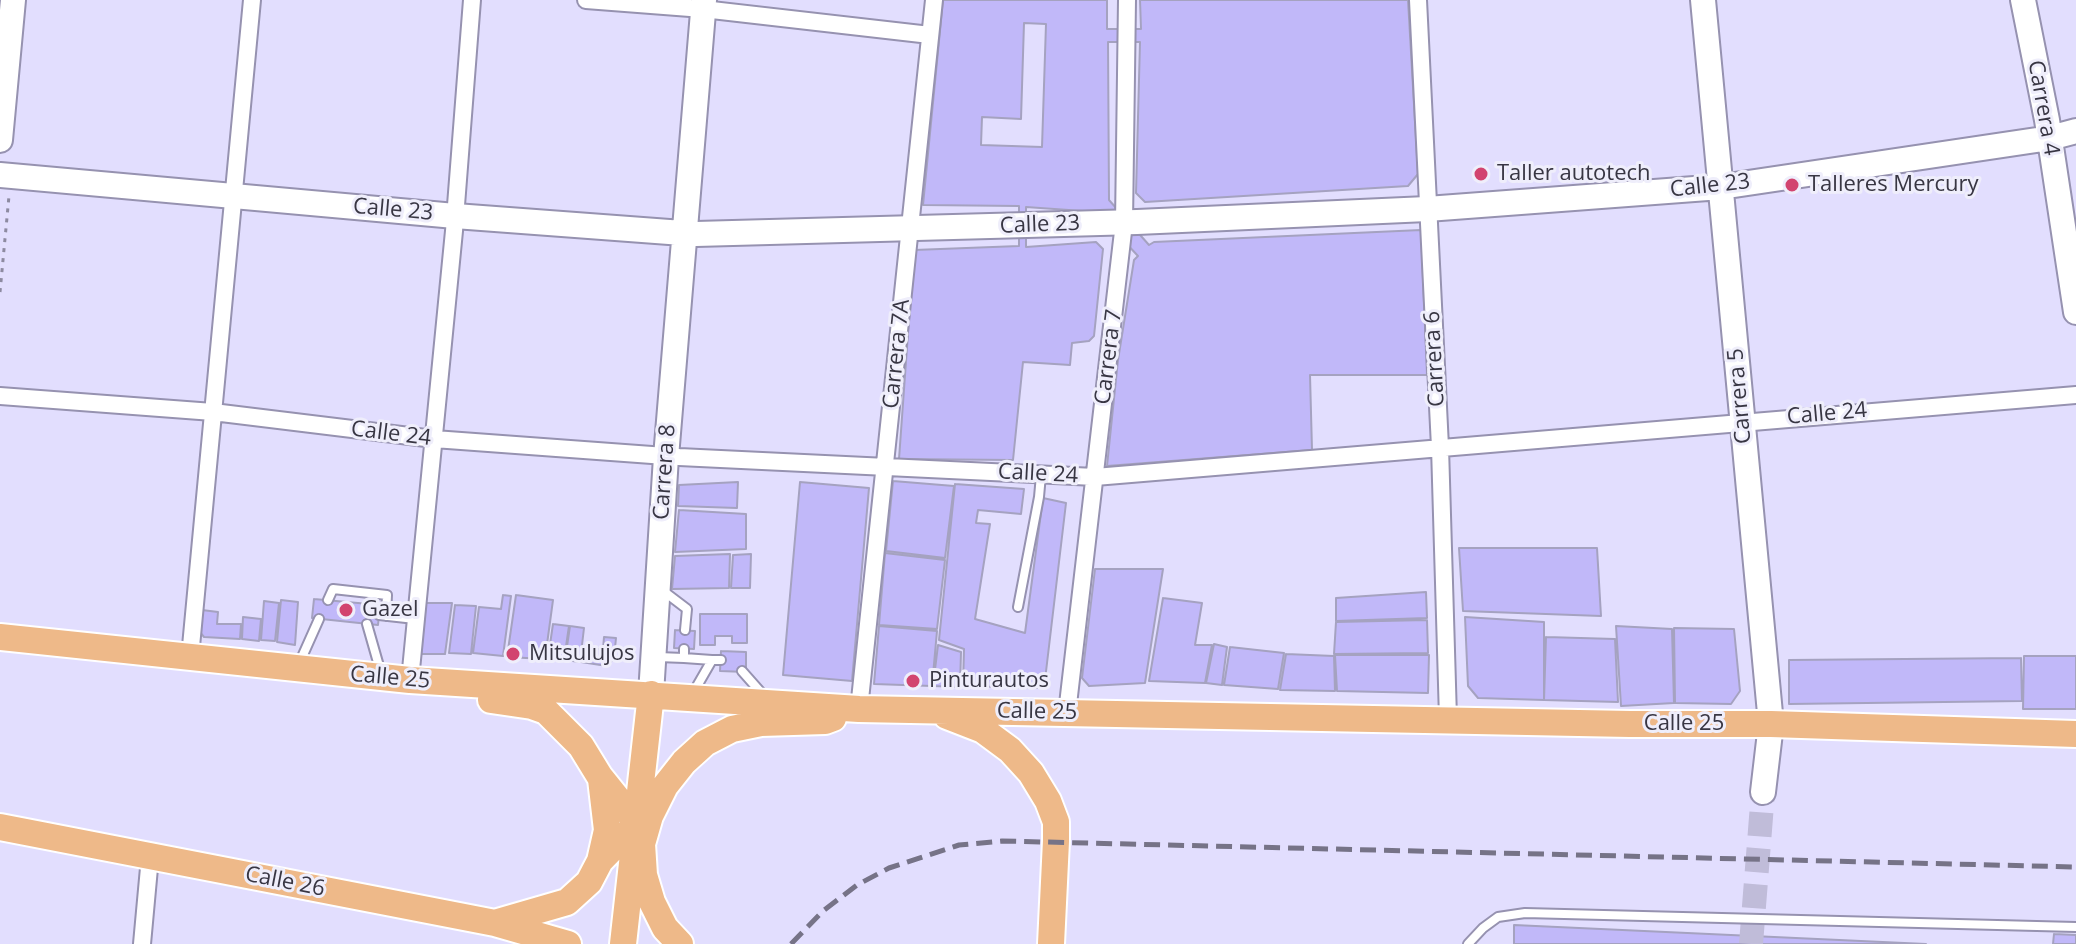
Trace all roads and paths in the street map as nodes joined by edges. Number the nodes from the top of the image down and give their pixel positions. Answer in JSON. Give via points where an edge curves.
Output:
{"nodes":[{"id":1,"x":13,"y":0,"type":"edge"},
{"id":2,"x":252,"y":0,"type":"edge"},
{"id":3,"x":472,"y":0,"type":"edge"},
{"id":4,"x":586,"y":0,"type":"edge"},
{"id":5,"x":934,"y":0,"type":"edge"},
{"id":6,"x":1127,"y":0,"type":"edge"},
{"id":7,"x":1418,"y":0,"type":"edge"},
{"id":8,"x":1703,"y":0,"type":"edge"},
{"id":9,"x":2023,"y":0,"type":"edge"},
{"id":10,"x":704,"y":5,"type":"edge"},
{"id":11,"x":930,"y":35,"type":"junction"},
{"id":12,"x":2076,"y":131,"type":"edge"},
{"id":13,"x":2050,"y":138,"type":"junction"},
{"id":14,"x":0,"y":140,"type":"edge"},
{"id":15,"x":5,"y":182,"type":"edge"},
{"id":16,"x":1721,"y":187,"type":"junction"},
{"id":17,"x":233,"y":196,"type":"junction"},
{"id":18,"x":1427,"y":209,"type":"junction"},
{"id":19,"x":455,"y":216,"type":"junction"},
{"id":20,"x":1124,"y":223,"type":"junction"},
{"id":21,"x":910,"y":229,"type":"junction"},
{"id":22,"x":686,"y":234,"type":"junction"},
{"id":23,"x":0,"y":292,"type":"edge"},
{"id":24,"x":2076,"y":312,"type":"edge"},
{"id":25,"x":2076,"y":395,"type":"edge"},
{"id":26,"x":0,"y":396,"type":"edge"},
{"id":27,"x":213,"y":412,"type":"junction"},
{"id":28,"x":1743,"y":421,"type":"junction"},
{"id":29,"x":434,"y":439,"type":"junction"},
{"id":30,"x":1440,"y":447,"type":"junction"},
{"id":31,"x":666,"y":457,"type":"junction"},
{"id":32,"x":884,"y":467,"type":"junction"},
{"id":33,"x":1041,"y":474,"type":"junction"},
{"id":34,"x":1095,"y":477,"type":"junction"},
{"id":35,"x":658,"y":587,"type":"junction"},
{"id":36,"x":328,"y":600,"type":"dead end"},
{"id":37,"x":1018,"y":607,"type":"dead end"},
{"id":38,"x":319,"y":619,"type":"dead end"},
{"id":39,"x":415,"y":619,"type":"junction"},
{"id":40,"x":367,"y":624,"type":"dead end"},
{"id":41,"x":685,"y":630,"type":"dead end"},
{"id":42,"x":0,"y":637,"type":"edge"},
{"id":43,"x":190,"y":657,"type":"junction"},
{"id":44,"x":654,"y":657,"type":"junction"},
{"id":45,"x":297,"y":669,"type":"junction"},
{"id":46,"x":742,"y":671,"type":"dead end"},
{"id":47,"x":382,"y":678,"type":"junction"},
{"id":48,"x":410,"y":680,"type":"junction"},
{"id":49,"x":651,"y":694,"type":"junction"},
{"id":50,"x":690,"y":698,"type":"junction"},
{"id":51,"x":768,"y":701,"type":"junction"},
{"id":52,"x":859,"y":709,"type":"junction"},
{"id":53,"x":921,"y":709,"type":"junction"},
{"id":54,"x":1067,"y":713,"type":"junction"},
{"id":55,"x":1448,"y":718,"type":"junction"},
{"id":56,"x":1771,"y":724,"type":"junction"},
{"id":57,"x":2076,"y":734,"type":"edge"},
{"id":58,"x":600,"y":777,"type":"junction"},
{"id":59,"x":1763,"y":792,"type":"tunnel mouth"},
{"id":60,"x":637,"y":823,"type":"junction"},
{"id":61,"x":0,"y":827,"type":"edge"},
{"id":62,"x":150,"y":857,"type":"junction"},
{"id":63,"x":600,"y":861,"type":"junction"},
{"id":64,"x":495,"y":923,"type":"junction"},
{"id":65,"x":2076,"y":927,"type":"edge"},
{"id":66,"x":142,"y":944,"type":"edge"},
{"id":67,"x":539,"y":944,"type":"edge"},
{"id":68,"x":568,"y":944,"type":"edge"},
{"id":69,"x":623,"y":944,"type":"edge"},
{"id":70,"x":680,"y":944,"type":"edge"},
{"id":71,"x":1051,"y":944,"type":"edge"},
{"id":72,"x":1468,"y":944,"type":"edge"}],
"edges":[{"from":1,"to":14,"type":"main road"},
{"from":2,"to":17,"type":"street"},
{"from":3,"to":19,"type":"street"},
{"from":4,"to":10,"type":"street"},
{"from":5,"to":11,"type":"street","name":"Carrera 7A"},
{"from":6,"to":20,"type":"street","name":"Carrera 7"},
{"from":7,"to":18,"type":"street","name":"Carrera 6"},
{"from":8,"to":16,"type":"main road","name":"Carrera 5"},
{"from":9,"to":13,"type":"main road","name":"Carrera 4"},
{"from":10,"to":11,"type":"street"},
{"from":10,"to":22,"type":"main road","name":"Carrera 8"},
{"from":11,"to":21,"type":"street","name":"Carrera 7A"},
{"from":12,"to":13,"type":"main road","name":"Calle 23"},
{"from":13,"to":16,"type":"main road","name":"Calle 23"},
{"from":13,"to":24,"type":"main road","name":"Carrera 4"},
{"from":15,"to":17,"type":"main road","name":"Calle 23"},
{"from":15,"to":23,"type":"path"},
{"from":16,"to":18,"type":"main road","name":"Calle 23"},
{"from":16,"to":28,"type":"main road","name":"Carrera 5"},
{"from":17,"to":19,"type":"main road","name":"Calle 23"},
{"from":17,"to":27,"type":"street"},
{"from":18,"to":20,"type":"main road","name":"Calle 23"},
{"from":18,"to":30,"type":"street","name":"Carrera 6"},
{"from":19,"to":22,"type":"main road","name":"Calle 23"},
{"from":19,"to":29,"type":"street"},
{"from":20,"to":21,"type":"main road","name":"Calle 23"},
{"from":20,"to":34,"type":"street","name":"Carrera 7"},
{"from":21,"to":22,"type":"main road","name":"Calle 23"},
{"from":21,"to":32,"type":"street","name":"Carrera 7A"},
{"from":22,"to":31,"type":"main road","name":"Carrera 8"},
{"from":25,"to":28,"type":"street","name":"Calle 24"},
{"from":26,"to":27,"type":"street","name":"Calle 24"},
{"from":27,"to":29,"type":"street","name":"Calle 24"},
{"from":27,"to":43,"type":"street"},
{"from":28,"to":30,"type":"street","name":"Calle 24"},
{"from":28,"to":56,"type":"main road","name":"Carrera 5"},
{"from":29,"to":31,"type":"street","name":"Calle 24"},
{"from":29,"to":39,"type":"street"},
{"from":30,"to":34,"type":"street","name":"Calle 24"},
{"from":30,"to":55,"type":"street","name":"Carrera 6"},
{"from":31,"to":32,"type":"street","name":"Calle 24"},
{"from":31,"to":35,"type":"main road","name":"Carrera 8"},
{"from":32,"to":33,"type":"street","name":"Calle 24"},
{"from":32,"to":52,"type":"street","name":"Carrera 7A"},
{"from":33,"to":34,"type":"street","name":"Calle 24"},
{"from":33,"to":37,"type":"lane"},
{"from":34,"to":54,"type":"street","name":"Carrera 7"},
{"from":35,"to":41,"type":"lane","via":[[687,609]]},
{"from":35,"to":44,"type":"main road","name":"Carrera 8"},
{"from":36,"to":39,"type":"lane","via":[[333,589],[387,595],[383,616]]},
{"from":38,"to":45,"type":"lane"},
{"from":39,"to":48,"type":"street"},
{"from":40,"to":47,"type":"lane"},
{"from":42,"to":43,"type":"main road","name":"Calle 25"},
{"from":43,"to":45,"type":"main road","name":"Calle 25"},
{"from":44,"to":49,"type":"main road","name":"Carrera 8"},
{"from":44,"to":50,"type":"lane","via":[[684,653],[716,660]]},
{"from":45,"to":47,"type":"main road","name":"Calle 25"},
{"from":46,"to":51,"type":"lane"},
{"from":47,"to":48,"type":"main road","name":"Calle 25"},
{"from":48,"to":49,"type":"main road","name":"Calle 25"},
{"from":48,"to":58,"type":"main road","via":[[546,711],[581,746]]},
{"from":49,"to":50,"type":"main road","name":"Calle 25"},
{"from":49,"to":60,"type":"main road","name":"Carrera 8"},
{"from":50,"to":51,"type":"main road","name":"Calle 25"},
{"from":51,"to":52,"type":"main road","name":"Calle 25"},
{"from":52,"to":53,"type":"main road","name":"Calle 25"},
{"from":52,"to":70,"type":"main road","via":[[825,721],[732,729],[705,743],[665,786],[642,844],[644,875],[665,928]]},
{"from":53,"to":54,"type":"main road","name":"Calle 25"},
{"from":53,"to":71,"type":"main road","via":[[983,730],[1010,750],[1048,801],[1056,822]]},
{"from":54,"to":55,"type":"main road","name":"Calle 25"},
{"from":55,"to":56,"type":"main road","name":"Calle 25"},
{"from":56,"to":57,"type":"main road","name":"Calle 25"},
{"from":56,"to":59,"type":"main road","name":"Carrera 5"},
{"from":58,"to":60,"type":"main road"},
{"from":58,"to":63,"type":"main road","via":[[607,830]]},
{"from":60,"to":63,"type":"main road"},
{"from":60,"to":69,"type":"main road","name":"Carrera 8"},
{"from":61,"to":62,"type":"main road","name":"Calle 26"},
{"from":62,"to":64,"type":"main road","name":"Calle 26"},
{"from":62,"to":66,"type":"street"},
{"from":63,"to":64,"type":"main road","via":[[589,882],[567,902]]},
{"from":64,"to":67,"type":"main road"},
{"from":64,"to":68,"type":"main road","name":"Calle 26"},
{"from":65,"to":72,"type":"lane","via":[[1525,913],[1498,917]]}]}
